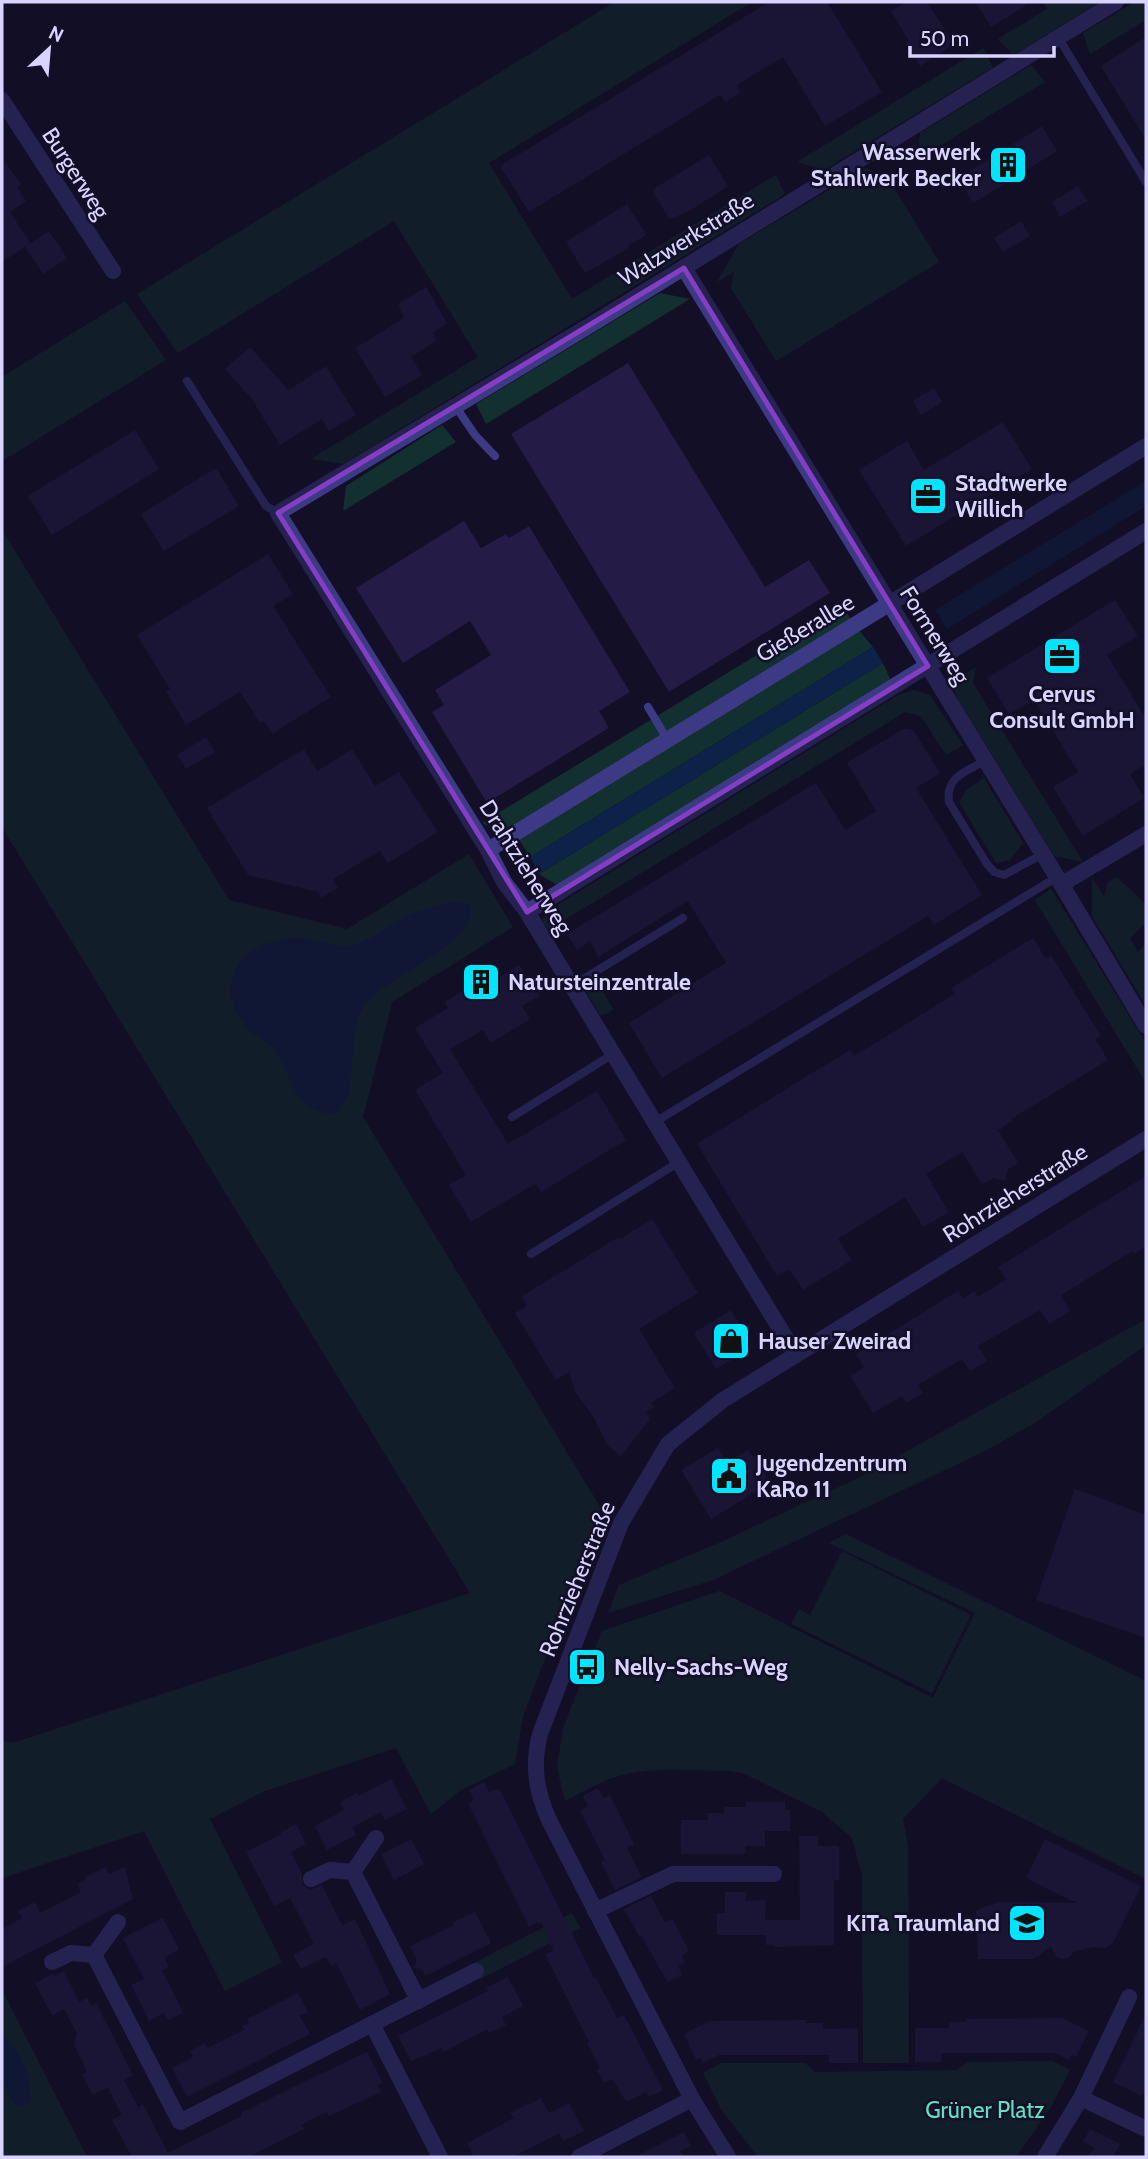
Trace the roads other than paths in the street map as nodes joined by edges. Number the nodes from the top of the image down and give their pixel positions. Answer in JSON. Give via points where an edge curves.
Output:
{"nodes":[{"id":1,"x":1116,"y":2,"type":"edge"},
{"id":2,"x":1058,"y":37,"type":"junction"},
{"id":3,"x":2,"y":100,"type":"edge"},
{"id":4,"x":1146,"y":182,"type":"edge"},
{"id":5,"x":684,"y":268,"type":"junction"},
{"id":6,"x":113,"y":271,"type":"dead end"},
{"id":7,"x":187,"y":381,"type":"dead end"},
{"id":8,"x":456,"y":407,"type":"junction"},
{"id":9,"x":1146,"y":446,"type":"edge"},
{"id":10,"x":495,"y":456,"type":"dead end"},
{"id":11,"x":278,"y":513,"type":"junction"},
{"id":12,"x":1146,"y":531,"type":"edge"},
{"id":13,"x":889,"y":604,"type":"junction"},
{"id":14,"x":928,"y":666,"type":"junction"},
{"id":15,"x":648,"y":707,"type":"dead end"},
{"id":16,"x":667,"y":739,"type":"junction"},
{"id":17,"x":985,"y":761,"type":"junction"},
{"id":18,"x":1146,"y":834,"type":"edge"},
{"id":19,"x":488,"y":849,"type":"junction"},
{"id":20,"x":1042,"y":854,"type":"junction"},
{"id":21,"x":1059,"y":880,"type":"junction"},
{"id":22,"x":527,"y":912,"type":"junction"},
{"id":23,"x":682,"y":918,"type":"dead end"},
{"id":24,"x":572,"y":986,"type":"junction"},
{"id":25,"x":1146,"y":1026,"type":"edge"},
{"id":26,"x":613,"y":1054,"type":"junction"},
{"id":27,"x":512,"y":1117,"type":"dead end"},
{"id":28,"x":655,"y":1122,"type":"junction"},
{"id":29,"x":1146,"y":1139,"type":"edge"},
{"id":30,"x":680,"y":1162,"type":"junction"},
{"id":31,"x":531,"y":1254,"type":"dead end"},
{"id":32,"x":796,"y":1355,"type":"junction"},
{"id":33,"x":376,"y":1838,"type":"dead end"},
{"id":34,"x":353,"y":1872,"type":"junction"},
{"id":35,"x":774,"y":1874,"type":"dead end"},
{"id":36,"x":311,"y":1879,"type":"dead end"},
{"id":37,"x":596,"y":1911,"type":"junction"},
{"id":38,"x":118,"y":1922,"type":"dead end"},
{"id":39,"x":94,"y":1955,"type":"junction"},
{"id":40,"x":52,"y":1962,"type":"dead end"},
{"id":41,"x":476,"y":1971,"type":"dead end"},
{"id":42,"x":1129,"y":1997,"type":"dead end"},
{"id":43,"x":419,"y":2001,"type":"junction"},
{"id":44,"x":372,"y":2024,"type":"junction"},
{"id":45,"x":1081,"y":2098,"type":"junction"},
{"id":46,"x":692,"y":2099,"type":"junction"},
{"id":47,"x":1146,"y":2129,"type":"edge"},
{"id":48,"x":440,"y":2157,"type":"edge"},
{"id":49,"x":579,"y":2157,"type":"edge"},
{"id":50,"x":728,"y":2157,"type":"edge"},
{"id":51,"x":1045,"y":2157,"type":"edge"}],
"edges":[{"from":1,"to":2,"type":"street","name":"Walzwerkstraße"},
{"from":2,"to":4,"type":"lane"},
{"from":2,"to":5,"type":"street","name":"Walzwerkstraße"},
{"from":3,"to":6,"type":"street","name":"Burgerweg"},
{"from":5,"to":8,"type":"street","name":"Walzwerkstraße"},
{"from":5,"to":13,"type":"street","name":"Formerweg"},
{"from":7,"to":11,"type":"lane","via":[[266,506]]},
{"from":8,"to":10,"type":"lane"},
{"from":8,"to":11,"type":"street","name":"Walzwerkstraße"},
{"from":9,"to":13,"type":"street","name":"Gießerallee"},
{"from":11,"to":19,"type":"street","name":"Drahtzieherweg"},
{"from":12,"to":14,"type":"street"},
{"from":13,"to":14,"type":"street","name":"Formerweg"},
{"from":13,"to":16,"type":"street","name":"Gießerallee"},
{"from":14,"to":17,"type":"street","name":"Formerweg"},
{"from":14,"to":22,"type":"street"},
{"from":15,"to":16,"type":"lane"},
{"from":16,"to":19,"type":"street","name":"Gießerallee"},
{"from":17,"to":20,"type":"street","name":"Formerweg"},
{"from":17,"to":20,"type":"lane","via":[[956,778],[948,791],[949,802],[994,872],[1004,875]]},
{"from":18,"to":21,"type":"street"},
{"from":19,"to":22,"type":"street","name":"Drahtzieherweg","via":[[504,882]]},
{"from":20,"to":21,"type":"street","name":"Formerweg"},
{"from":21,"to":25,"type":"street","name":"Formerweg"},
{"from":21,"to":28,"type":"lane"},
{"from":22,"to":24,"type":"street","name":"Drahtzieherweg"},
{"from":23,"to":24,"type":"lane"},
{"from":24,"to":26,"type":"street","name":"Drahtzieherweg"},
{"from":26,"to":27,"type":"lane"},
{"from":26,"to":28,"type":"street","name":"Drahtzieherweg"},
{"from":28,"to":30,"type":"street","name":"Drahtzieherweg"},
{"from":29,"to":32,"type":"street","name":"Rohrzieherstraße"},
{"from":30,"to":31,"type":"lane"},
{"from":30,"to":32,"type":"street","name":"Drahtzieherweg"},
{"from":32,"to":37,"type":"street","name":"Rohrzieherstraße","via":[[723,1400],[668,1444],[621,1523],[543,1726],[536,1762],[540,1796]]},
{"from":33,"to":34,"type":"street"},
{"from":34,"to":36,"type":"street","via":[[330,1870]]},
{"from":34,"to":43,"type":"street"},
{"from":35,"to":37,"type":"street","via":[[673,1874]]},
{"from":37,"to":46,"type":"street","name":"Rohrzieherstraße"},
{"from":38,"to":39,"type":"street"},
{"from":39,"to":40,"type":"street","via":[[71,1953]]},
{"from":39,"to":44,"type":"street","via":[[180,2122]]},
{"from":41,"to":43,"type":"street"},
{"from":42,"to":45,"type":"street"},
{"from":43,"to":44,"type":"street"},
{"from":44,"to":48,"type":"street"},
{"from":45,"to":47,"type":"street"},
{"from":45,"to":51,"type":"street"},
{"from":46,"to":49,"type":"street"},
{"from":46,"to":50,"type":"street","name":"Rohrzieherstraße"}]}
